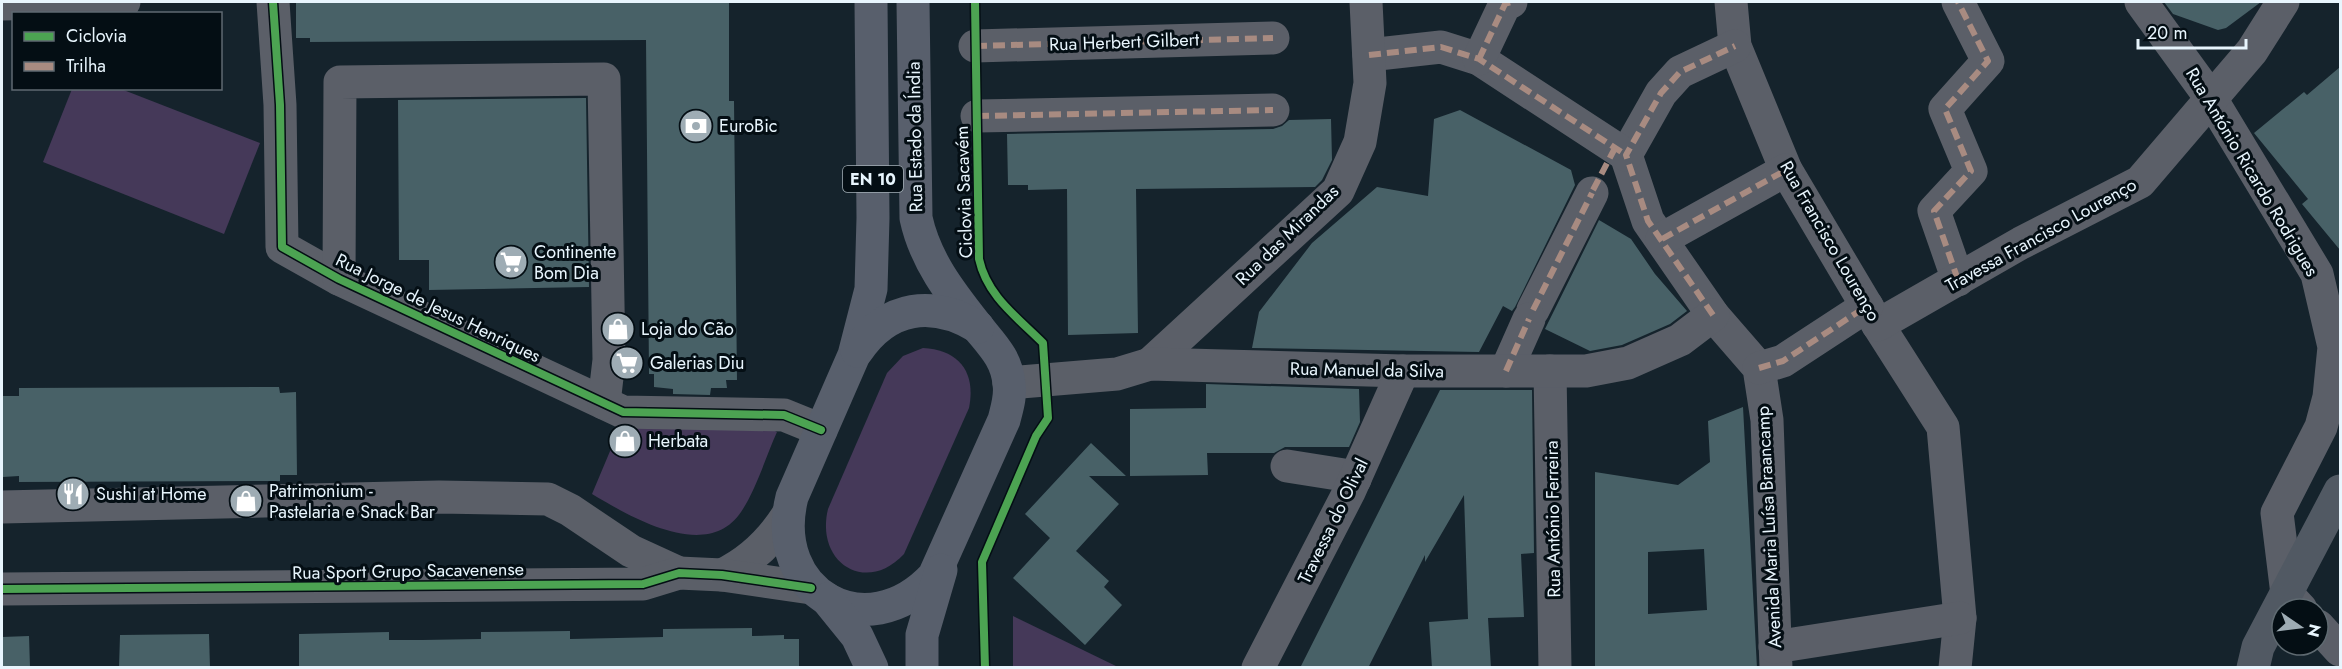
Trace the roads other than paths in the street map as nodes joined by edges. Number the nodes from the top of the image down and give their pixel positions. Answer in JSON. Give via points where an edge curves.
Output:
{"nodes":[{"id":1,"x":124,"y":2,"type":"edge"},
{"id":2,"x":273,"y":2,"type":"edge"},
{"id":3,"x":871,"y":2,"type":"edge"},
{"id":4,"x":914,"y":2,"type":"edge"},
{"id":5,"x":1366,"y":2,"type":"edge"},
{"id":6,"x":1511,"y":2,"type":"edge"},
{"id":7,"x":1731,"y":2,"type":"edge"},
{"id":8,"x":1958,"y":2,"type":"edge"},
{"id":9,"x":2141,"y":2,"type":"edge"},
{"id":10,"x":2283,"y":2,"type":"edge"},
{"id":11,"x":2,"y":4,"type":"edge"},
{"id":12,"x":1273,"y":38,"type":"dead end"},
{"id":13,"x":975,"y":46,"type":"dead end"},
{"id":14,"x":1735,"y":46,"type":"junction"},
{"id":15,"x":1369,"y":55,"type":"junction"},
{"id":16,"x":1479,"y":59,"type":"junction"},
{"id":17,"x":2210,"y":97,"type":"junction"},
{"id":18,"x":1273,"y":110,"type":"dead end"},
{"id":19,"x":977,"y":117,"type":"dead end"},
{"id":20,"x":1621,"y":152,"type":"junction"},
{"id":21,"x":1786,"y":170,"type":"junction"},
{"id":22,"x":1662,"y":239,"type":"junction"},
{"id":23,"x":339,"y":279,"type":"junction"},
{"id":24,"x":1958,"y":280,"type":"junction"},
{"id":25,"x":1713,"y":315,"type":"junction"},
{"id":26,"x":1873,"y":316,"type":"junction"},
{"id":27,"x":978,"y":327,"type":"junction"},
{"id":28,"x":854,"y":355,"type":"junction"},
{"id":29,"x":1150,"y":364,"type":"junction"},
{"id":30,"x":1759,"y":369,"type":"junction"},
{"id":31,"x":1403,"y":371,"type":"junction"},
{"id":32,"x":1506,"y":371,"type":"junction"},
{"id":33,"x":1550,"y":371,"type":"junction"},
{"id":34,"x":1009,"y":383,"type":"junction"},
{"id":35,"x":604,"y":403,"type":"junction"},
{"id":36,"x":821,"y":430,"type":"junction"},
{"id":37,"x":1287,"y":466,"type":"dead end"},
{"id":38,"x":1355,"y":479,"type":"junction"},
{"id":39,"x":2340,"y":491,"type":"edge"},
{"id":40,"x":2,"y":507,"type":"edge"},
{"id":41,"x":787,"y":516,"type":"junction"},
{"id":42,"x":944,"y":558,"type":"junction"},
{"id":43,"x":679,"y":573,"type":"junction"},
{"id":44,"x":722,"y":575,"type":"junction"},
{"id":45,"x":2,"y":590,"type":"edge"},
{"id":46,"x":819,"y":593,"type":"junction"},
{"id":47,"x":2293,"y":597,"type":"edge"},
{"id":48,"x":2296,"y":597,"type":"edge"},
{"id":49,"x":1960,"y":618,"type":"junction"},
{"id":50,"x":2270,"y":632,"type":"edge"},
{"id":51,"x":1775,"y":657,"type":"edge"},
{"id":52,"x":872,"y":668,"type":"edge"},
{"id":53,"x":922,"y":668,"type":"edge"},
{"id":54,"x":1258,"y":668,"type":"edge"},
{"id":55,"x":1555,"y":668,"type":"edge"},
{"id":56,"x":1955,"y":668,"type":"edge"},
{"id":57,"x":2253,"y":668,"type":"edge"}],
"edges":[{"from":1,"to":11,"type":"street"},
{"from":2,"to":23,"type":"street","name":"Rua Jorge de Jesus Henriques","via":[[280,105],[282,247]]},
{"from":3,"to":28,"type":"main road","name":"Rua Estado da Índia","number":"EN 10","via":[[873,265],[871,289]]},
{"from":4,"to":27,"type":"main road","name":"Rua Estado da Índia","number":"EN 10","via":[[916,218],[930,259]]},
{"from":5,"to":15,"type":"street","name":"Rua das Mirandas"},
{"from":6,"to":16,"type":"street","via":[[1505,3]]},
{"from":7,"to":14,"type":"street","name":"Rua Francisco Lourenço"},
{"from":8,"to":24,"type":"street","via":[[1988,61],[1945,109],[1971,171],[1934,211]]},
{"from":9,"to":17,"type":"street","name":"Rua António Ricardo Rodrigues"},
{"from":10,"to":17,"type":"street","name":"Travessa Francisco Lourenço","via":[[2252,51]]},
{"from":12,"to":13,"type":"street","name":"Rua Herbert Gilbert"},
{"from":14,"to":20,"type":"street","via":[[1680,72]]},
{"from":14,"to":21,"type":"street","name":"Rua Francisco Lourenço"},
{"from":15,"to":16,"type":"street","via":[[1441,47]]},
{"from":15,"to":29,"type":"street","name":"Rua das Mirandas","via":[[1370,83],[1360,142],[1338,191]]},
{"from":16,"to":20,"type":"street"},
{"from":17,"to":24,"type":"street","name":"Travessa Francisco Lourenço","via":[[2140,182]]},
{"from":17,"to":47,"type":"street","name":"Rua António Ricardo Rodrigues","via":[[2318,274],[2334,346],[2329,397],[2321,426],[2277,513]]},
{"from":18,"to":19,"type":"street"},
{"from":20,"to":22,"type":"street","via":[[1648,221]]},
{"from":20,"to":32,"type":"street","via":[[1592,192]]},
{"from":21,"to":22,"type":"street"},
{"from":21,"to":26,"type":"street","name":"Rua Francisco Lourenço"},
{"from":22,"to":25,"type":"street"},
{"from":23,"to":35,"type":"street","name":"Rua Jorge de Jesus Henriques"},
{"from":23,"to":35,"type":"street","via":[[340,82],[604,79],[609,360]]},
{"from":24,"to":26,"type":"street","name":"Travessa Francisco Lourenço"},
{"from":25,"to":30,"type":"street"},
{"from":25,"to":33,"type":"street","name":"Rua Manuel da Silva","via":[[1680,340],[1628,363],[1586,371]]},
{"from":26,"to":30,"type":"street","name":"Travessa Francisco Lourenço"},
{"from":26,"to":49,"type":"street","name":"Rua Francisco Lourenço","via":[[1943,427]]},
{"from":27,"to":28,"type":"main road","name":"Rua Estado da Índia","number":"EN 10","via":[[951,314],[920,310],[882,324]]},
{"from":27,"to":34,"type":"main road","name":"Rua Estado da Índia","number":"EN 10","via":[[1003,360]]},
{"from":28,"to":36,"type":"main road","name":"Rua Estado da Índia","number":"EN 10"},
{"from":29,"to":31,"type":"street","name":"Rua Manuel da Silva"},
{"from":29,"to":34,"type":"street","name":"Rua Manuel da Silva","via":[[1117,374]]},
{"from":30,"to":51,"type":"street","name":"Avenida Maria Luísa Braancamp","via":[[1767,420]]},
{"from":31,"to":32,"type":"street","name":"Rua Manuel da Silva"},
{"from":31,"to":38,"type":"street","name":"Travessa do Olival"},
{"from":32,"to":33,"type":"street","name":"Rua Manuel da Silva"},
{"from":33,"to":55,"type":"street","name":"Rua António Ferreira"},
{"from":34,"to":42,"type":"main road","name":"Rua Estado da Índia","number":"EN 10","via":[[1005,420]]},
{"from":35,"to":36,"type":"street","name":"Rua Jorge de Jesus Henriques","via":[[623,412],[784,415]]},
{"from":36,"to":41,"type":"main road","name":"Rua Estado da Índia","number":"EN 10"},
{"from":37,"to":38,"type":"street"},
{"from":38,"to":54,"type":"street","name":"Travessa do Olival"},
{"from":39,"to":48,"type":"street"},
{"from":40,"to":43,"type":"street","name":"Rua Sport Grupo Sacavenense","via":[[439,496],[548,499],[632,551]]},
{"from":41,"to":44,"type":"street","via":[[757,553]]},
{"from":41,"to":46,"type":"main road","name":"Rua Estado da Índia","number":"EN 10","via":[[791,555],[799,572]]},
{"from":42,"to":46,"type":"main road","name":"Rua Estado da Índia","number":"EN 10","via":[[921,591],[885,608],[845,607]]},
{"from":42,"to":53,"type":"main road","name":"Rua Estado da Índia","number":"EN 10","via":[[926,620]]},
{"from":43,"to":44,"type":"street","name":"Rua Sport Grupo Sacavenense"},
{"from":43,"to":45,"type":"street","name":"Rua Sport Grupo Sacavenense","via":[[643,584]]},
{"from":44,"to":46,"type":"street","name":"Rua Sport Grupo Sacavenense"},
{"from":46,"to":52,"type":"main road","name":"Rua Estado da Índia","number":"EN 10","via":[[857,636]]},
{"from":49,"to":51,"type":"street"},
{"from":49,"to":56,"type":"street"},
{"from":50,"to":57,"type":"street","via":[[2258,647]]}]}
